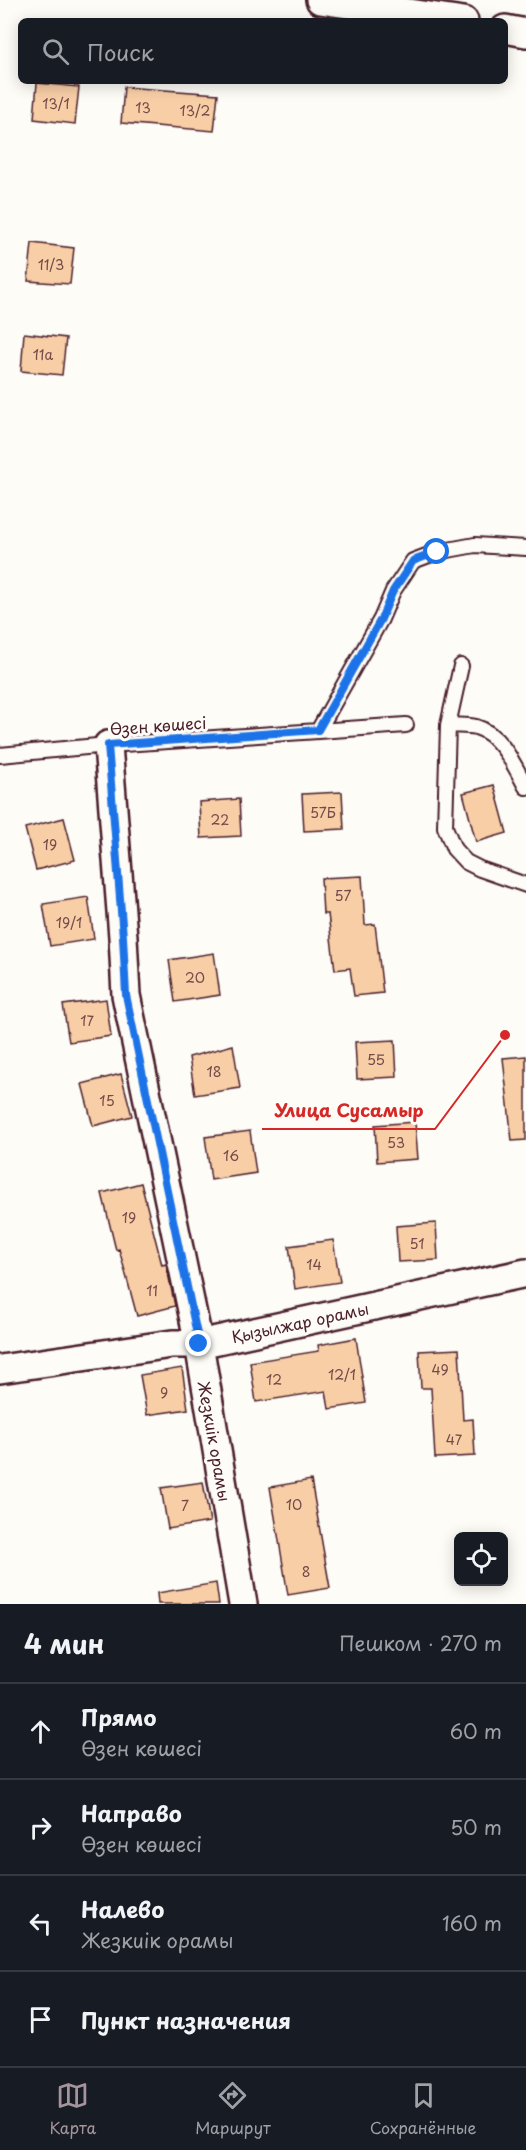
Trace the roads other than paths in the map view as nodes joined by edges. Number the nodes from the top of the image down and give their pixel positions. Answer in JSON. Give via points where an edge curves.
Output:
{"nodes":[{"id":1,"x":320,"y":0,"type":"edge"},
{"id":2,"x":443,"y":18,"type":"edge"},
{"id":3,"x":508,"y":30,"type":"edge"},
{"id":4,"x":526,"y":33,"type":"edge"},
{"id":5,"x":526,"y":548,"type":"edge"},
{"id":6,"x":461,"y":666,"type":"dead end"},
{"id":7,"x":406,"y":725,"type":"dead end"},
{"id":8,"x":448,"y":725,"type":"junction"},
{"id":9,"x":318,"y":730,"type":"junction"},
{"id":10,"x":108,"y":745,"type":"junction"},
{"id":11,"x":0,"y":755,"type":"edge"},
{"id":12,"x":526,"y":787,"type":"edge"},
{"id":13,"x":526,"y":885,"type":"edge"},
{"id":14,"x":526,"y":1273,"type":"edge"},
{"id":15,"x":199,"y":1344,"type":"junction"},
{"id":16,"x":0,"y":1369,"type":"edge"},
{"id":17,"x":243,"y":1604,"type":"edge"}],
"edges":[{"from":1,"to":2,"type":"street"},
{"from":3,"to":4,"type":"street"},
{"from":5,"to":9,"type":"lane","via":[[475,544],[413,561]]},
{"from":6,"to":8,"type":"lane"},
{"from":7,"to":9,"type":"lane","name":"Өзен көшесі"},
{"from":8,"to":12,"type":"lane","via":[[477,728],[493,737]]},
{"from":8,"to":13,"type":"lane","via":[[445,827],[454,849],[466,862]]},
{"from":9,"to":10,"type":"lane","name":"Өзен көшесі"},
{"from":10,"to":11,"type":"lane","name":"Өзен көшесі"},
{"from":10,"to":15,"type":"street","name":"Жезкиік орамы","via":[[126,995]]},
{"from":14,"to":15,"type":"street","name":"Қызылжар орамы"},
{"from":15,"to":16,"type":"street","name":"Қызылжар орамы","via":[[172,1344]]},
{"from":15,"to":17,"type":"street","name":"Жезкиік орамы"}]}
